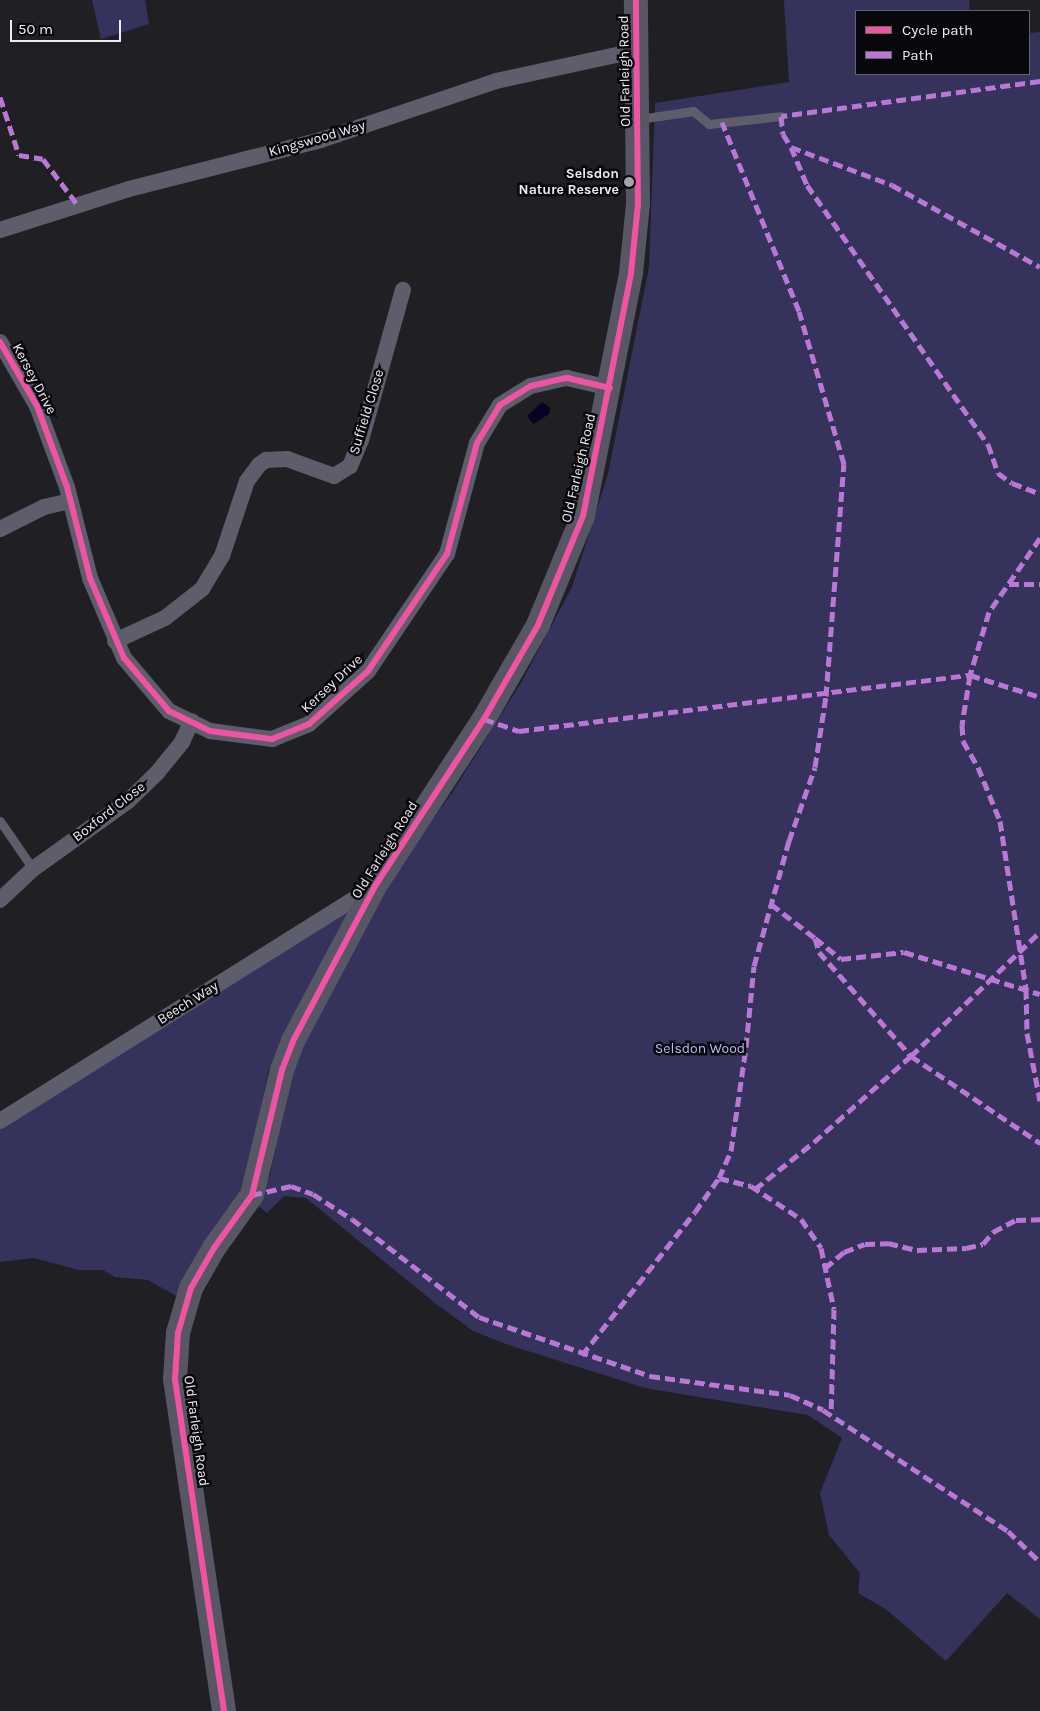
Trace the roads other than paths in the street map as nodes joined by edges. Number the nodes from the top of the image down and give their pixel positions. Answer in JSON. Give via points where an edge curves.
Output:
{"nodes":[{"id":1,"x":636,"y":0,"type":"edge"},
{"id":2,"x":636,"y":52,"type":"junction"},
{"id":3,"x":781,"y":116,"type":"dead end"},
{"id":4,"x":639,"y":119,"type":"junction"},
{"id":5,"x":0,"y":230,"type":"edge"},
{"id":6,"x":403,"y":290,"type":"dead end"},
{"id":7,"x":0,"y":342,"type":"edge"},
{"id":8,"x":610,"y":388,"type":"junction"},
{"id":9,"x":70,"y":501,"type":"junction"},
{"id":10,"x":0,"y":529,"type":"edge"},
{"id":11,"x":115,"y":642,"type":"junction"},
{"id":12,"x":192,"y":721,"type":"junction"},
{"id":13,"x":0,"y":821,"type":"edge"},
{"id":14,"x":33,"y":869,"type":"junction"},
{"id":15,"x":375,"y":886,"type":"junction"},
{"id":16,"x":0,"y":900,"type":"edge"},
{"id":17,"x":0,"y":1121,"type":"edge"},
{"id":18,"x":224,"y":1711,"type":"edge"}],
"edges":[{"from":1,"to":2,"type":"street","name":"Old Farleigh Road"},
{"from":2,"to":4,"type":"street","name":"Old Farleigh Road"},
{"from":2,"to":5,"type":"street","name":"Kingswood Way","via":[[496,81],[321,140],[112,194]]},
{"from":3,"to":4,"type":"lane","via":[[709,124],[694,110]]},
{"from":4,"to":8,"type":"street","name":"Old Farleigh Road","via":[[638,204],[631,273]]},
{"from":6,"to":11,"type":"street","name":"Suffield Close","via":[[361,440],[350,466],[334,476],[287,459],[266,460],[259,465],[247,480],[222,556],[202,589],[165,618]]},
{"from":7,"to":9,"type":"street","name":"Kersey Drive","via":[[37,406]]},
{"from":8,"to":12,"type":"street","name":"Kersey Drive","via":[[567,378],[531,386],[500,405],[477,443],[447,554],[368,671],[309,724],[272,739],[210,731]]},
{"from":8,"to":15,"type":"street","name":"Old Farleigh Road","via":[[583,516],[538,624],[484,720]]},
{"from":9,"to":10,"type":"street","via":[[44,507]]},
{"from":9,"to":11,"type":"street","name":"Kersey Drive","via":[[90,578]]},
{"from":11,"to":12,"type":"street","name":"Kersey Drive","via":[[124,658],[169,711]]},
{"from":12,"to":14,"type":"street","name":"Boxford Close","via":[[182,742],[162,767],[128,801]]},
{"from":13,"to":14,"type":"lane"},
{"from":14,"to":16,"type":"street","name":"Boxford Close"},
{"from":15,"to":17,"type":"street","name":"Beech Way"},
{"from":15,"to":18,"type":"street","name":"Old Farleigh Road","via":[[293,1041],[282,1070],[252,1195],[214,1248],[191,1288],[178,1333],[175,1379]]}]}
